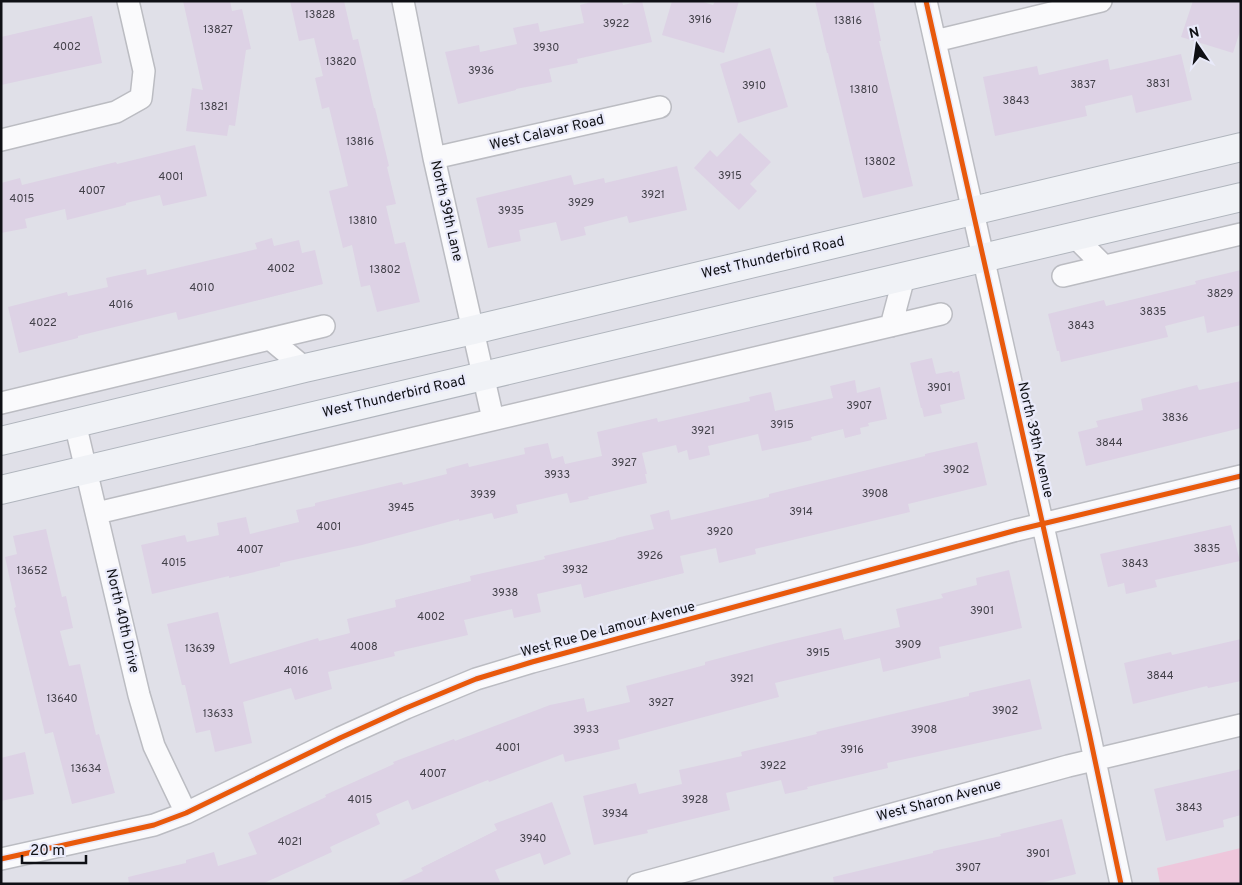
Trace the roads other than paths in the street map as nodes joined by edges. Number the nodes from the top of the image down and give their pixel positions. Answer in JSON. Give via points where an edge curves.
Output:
{"nodes":[{"id":1,"x":128,"y":1,"type":"edge"},
{"id":2,"x":403,"y":1,"type":"edge"},
{"id":3,"x":926,"y":1,"type":"edge"},
{"id":4,"x":1101,"y":1,"type":"edge"},
{"id":5,"x":935,"y":40,"type":"junction"},
{"id":6,"x":660,"y":107,"type":"dead end"},
{"id":7,"x":1,"y":140,"type":"edge"},
{"id":8,"x":1241,"y":147,"type":"edge"},
{"id":9,"x":434,"y":158,"type":"junction"},
{"id":10,"x":1241,"y":197,"type":"edge"},
{"id":11,"x":973,"y":211,"type":"junction"},
{"id":12,"x":1241,"y":234,"type":"edge"},
{"id":13,"x":1075,"y":237,"type":"junction"},
{"id":14,"x":984,"y":258,"type":"junction"},
{"id":15,"x":1104,"y":266,"type":"junction"},
{"id":16,"x":1063,"y":276,"type":"dead end"},
{"id":17,"x":904,"y":277,"type":"junction"},
{"id":18,"x":941,"y":314,"type":"dead end"},
{"id":19,"x":324,"y":326,"type":"dead end"},
{"id":20,"x":891,"y":326,"type":"junction"},
{"id":21,"x":473,"y":330,"type":"junction"},
{"id":22,"x":270,"y":340,"type":"junction"},
{"id":23,"x":305,"y":368,"type":"junction"},
{"id":24,"x":484,"y":376,"type":"junction"},
{"id":25,"x":1,"y":404,"type":"edge"},
{"id":26,"x":493,"y":419,"type":"junction"},
{"id":27,"x":75,"y":423,"type":"junction"},
{"id":28,"x":1,"y":441,"type":"edge"},
{"id":29,"x":87,"y":470,"type":"junction"},
{"id":30,"x":1241,"y":476,"type":"edge"},
{"id":31,"x":1,"y":490,"type":"edge"},
{"id":32,"x":97,"y":513,"type":"junction"},
{"id":33,"x":1042,"y":524,"type":"junction"},
{"id":34,"x":1241,"y":725,"type":"edge"},
{"id":35,"x":1095,"y":760,"type":"junction"},
{"id":36,"x":186,"y":813,"type":"junction"},
{"id":37,"x":1,"y":859,"type":"edge"},
{"id":38,"x":638,"y":884,"type":"edge"},
{"id":39,"x":1120,"y":884,"type":"edge"}],
"edges":[{"from":1,"to":7,"type":"street","via":[[144,72],[141,98],[116,112]]},
{"from":2,"to":9,"type":"street","name":"North 39th Lane"},
{"from":3,"to":5,"type":"street","name":"North 39th Avenue"},
{"from":4,"to":5,"type":"street"},
{"from":5,"to":11,"type":"street","name":"North 39th Avenue"},
{"from":6,"to":9,"type":"street","name":"West Calavar Road"},
{"from":8,"to":11,"type":"main road","name":"West Thunderbird Road"},
{"from":9,"to":21,"type":"street","name":"North 39th Lane"},
{"from":10,"to":13,"type":"main road","name":"West Thunderbird Road"},
{"from":11,"to":14,"type":"street","name":"North 39th Avenue"},
{"from":11,"to":21,"type":"main road","name":"West Thunderbird Road"},
{"from":12,"to":15,"type":"street"},
{"from":13,"to":14,"type":"main road","name":"West Thunderbird Road"},
{"from":13,"to":15,"type":"street"},
{"from":14,"to":17,"type":"main road","name":"West Thunderbird Road"},
{"from":14,"to":33,"type":"street","name":"North 39th Avenue"},
{"from":15,"to":16,"type":"street"},
{"from":17,"to":20,"type":"street"},
{"from":17,"to":24,"type":"main road","name":"West Thunderbird Road"},
{"from":18,"to":20,"type":"street"},
{"from":19,"to":22,"type":"street"},
{"from":20,"to":26,"type":"street"},
{"from":21,"to":23,"type":"main road","name":"West Thunderbird Road"},
{"from":21,"to":24,"type":"street","name":"North 39th Lane"},
{"from":22,"to":23,"type":"street"},
{"from":22,"to":25,"type":"street"},
{"from":23,"to":27,"type":"main road","name":"West Thunderbird Road"},
{"from":24,"to":26,"type":"street","name":"North 39th Lane"},
{"from":24,"to":29,"type":"main road","name":"West Thunderbird Road"},
{"from":26,"to":32,"type":"street"},
{"from":27,"to":28,"type":"main road","name":"West Thunderbird Road"},
{"from":27,"to":29,"type":"street","name":"North 40th Drive"},
{"from":29,"to":31,"type":"main road","name":"West Thunderbird Road"},
{"from":29,"to":32,"type":"street","name":"North 40th Drive"},
{"from":30,"to":33,"type":"street","name":"West Rue De Lamour Avenue"},
{"from":32,"to":36,"type":"street","name":"North 40th Drive","via":[[154,746]]},
{"from":33,"to":35,"type":"street","name":"North 39th Avenue"},
{"from":33,"to":36,"type":"street","name":"West Rue De Lamour Avenue","via":[[476,679],[340,738]]},
{"from":34,"to":35,"type":"street","name":"West Sharon Avenue"},
{"from":35,"to":38,"type":"street","name":"West Sharon Avenue"},
{"from":35,"to":39,"type":"street","name":"North 39th Avenue"},
{"from":36,"to":37,"type":"street","name":"West Rue De Lamour Avenue","via":[[154,825]]}]}
